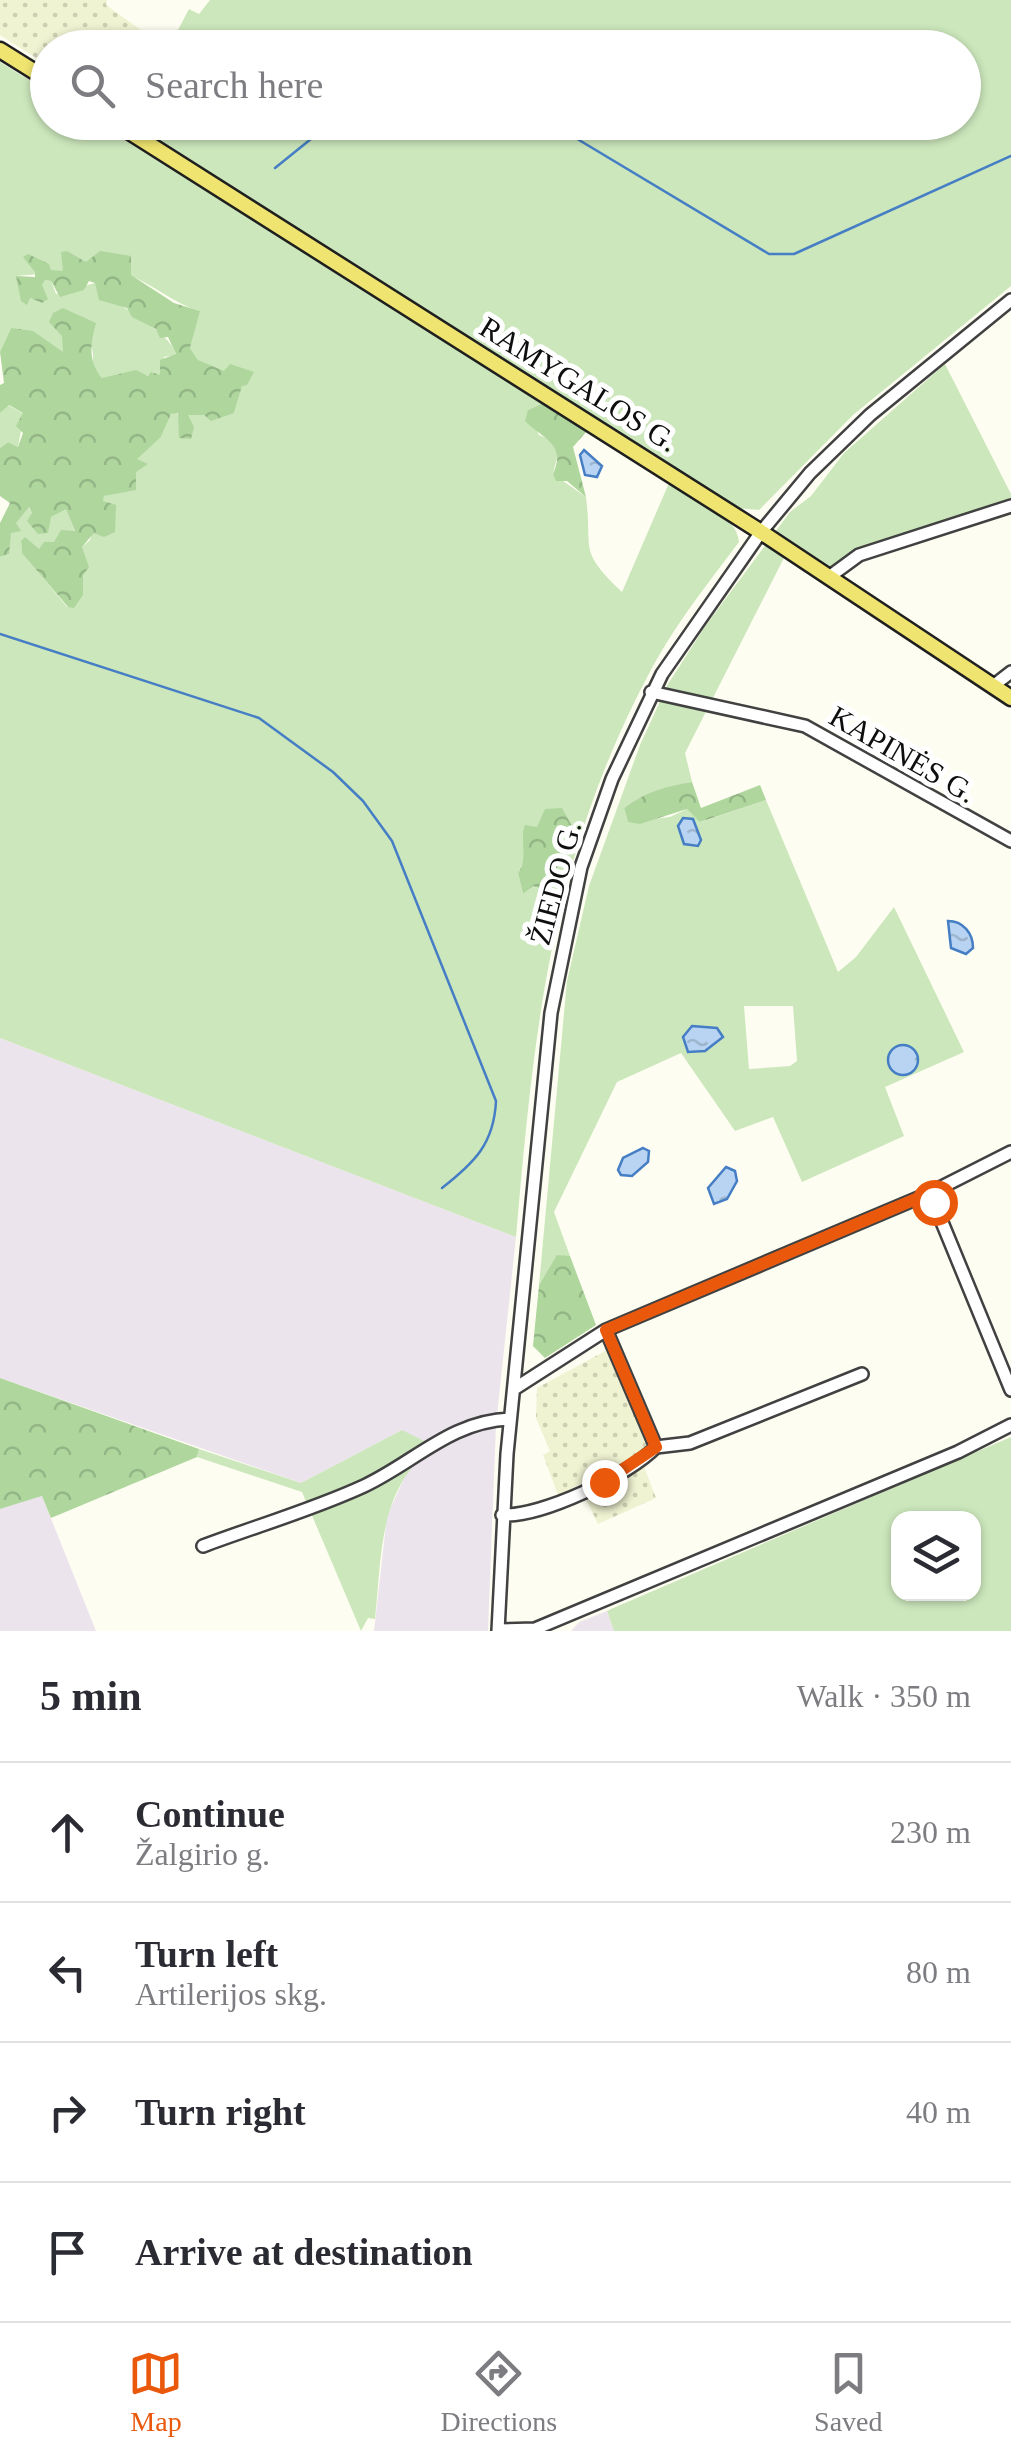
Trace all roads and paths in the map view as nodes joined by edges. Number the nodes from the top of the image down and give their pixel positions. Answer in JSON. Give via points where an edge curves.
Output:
{"nodes":[{"id":1,"x":0,"y":50,"type":"edge"},
{"id":2,"x":30,"y":69,"type":"edge"},
{"id":3,"x":142,"y":140,"type":"edge"},
{"id":4,"x":1011,"y":300,"type":"edge"},
{"id":5,"x":1011,"y":506,"type":"edge"},
{"id":6,"x":761,"y":532,"type":"junction"},
{"id":7,"x":829,"y":577,"type":"junction"},
{"id":8,"x":1011,"y":672,"type":"edge"},
{"id":9,"x":993,"y":686,"type":"junction"},
{"id":10,"x":651,"y":692,"type":"junction"},
{"id":11,"x":1011,"y":698,"type":"edge"},
{"id":12,"x":1011,"y":841,"type":"edge"},
{"id":13,"x":1011,"y":1152,"type":"edge"},
{"id":14,"x":930,"y":1193,"type":"junction"},
{"id":15,"x":606,"y":1330,"type":"junction"},
{"id":16,"x":862,"y":1374,"type":"dead end"},
{"id":17,"x":514,"y":1390,"type":"junction"},
{"id":18,"x":1011,"y":1390,"type":"edge"},
{"id":19,"x":510,"y":1419,"type":"junction"},
{"id":20,"x":1011,"y":1424,"type":"edge"},
{"id":21,"x":656,"y":1447,"type":"junction"},
{"id":22,"x":502,"y":1515,"type":"junction"},
{"id":23,"x":203,"y":1546,"type":"dead end"},
{"id":24,"x":498,"y":1630,"type":"edge"}],
"edges":[{"from":1,"to":2,"type":"main road"},
{"from":3,"to":6,"type":"main road","name":"RAMYGALOS G."},
{"from":4,"to":6,"type":"street","name":"ŽIEDO G.","via":[[870,416]]},
{"from":5,"to":7,"type":"street","via":[[859,555]]},
{"from":6,"to":7,"type":"main road","name":"RAMYGALOS G."},
{"from":6,"to":10,"type":"street","name":"ŽIEDO G."},
{"from":7,"to":9,"type":"main road","name":"RAMYGALOS G."},
{"from":8,"to":9,"type":"street"},
{"from":9,"to":11,"type":"main road","name":"RAMYGALOS G."},
{"from":10,"to":12,"type":"street","name":"KAPINĖS G.","via":[[805,726]]},
{"from":10,"to":17,"type":"street","name":"ŽIEDO G.","via":[[581,867],[557,974]]},
{"from":13,"to":14,"type":"street"},
{"from":14,"to":15,"type":"street"},
{"from":14,"to":18,"type":"street"},
{"from":15,"to":17,"type":"street"},
{"from":15,"to":21,"type":"street"},
{"from":16,"to":21,"type":"street","via":[[690,1444]]},
{"from":17,"to":19,"type":"street","name":"ŽIEDO G."},
{"from":19,"to":22,"type":"street","name":"ŽIEDO G."},
{"from":19,"to":23,"type":"street","via":[[462,1428],[362,1486]]},
{"from":20,"to":24,"type":"street","via":[[534,1629]]},
{"from":21,"to":22,"type":"street","via":[[604,1482],[522,1516]]},
{"from":22,"to":24,"type":"street","name":"ŽIEDO G."}]}
